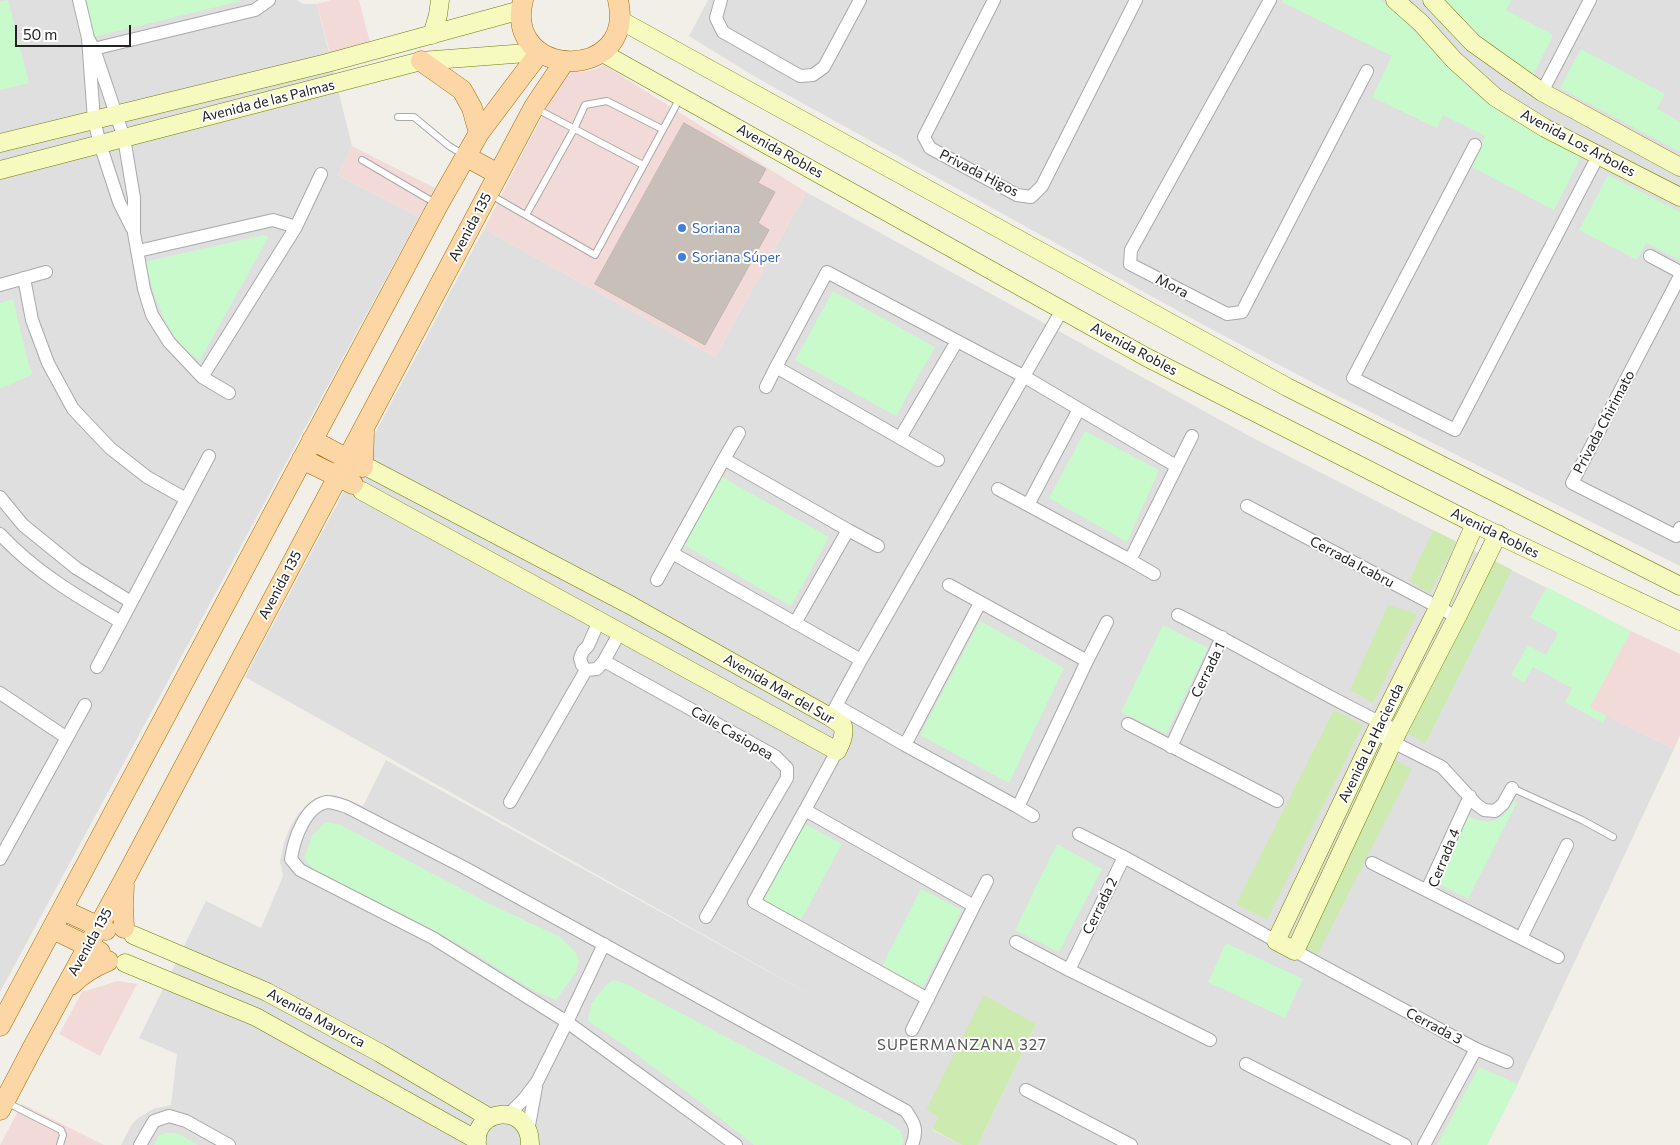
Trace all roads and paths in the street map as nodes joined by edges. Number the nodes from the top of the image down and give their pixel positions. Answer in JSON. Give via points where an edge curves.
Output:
{"nodes":[{"id":1,"x":79,"y":0,"type":"edge"},
{"id":2,"x":269,"y":0,"type":"edge"},
{"id":3,"x":440,"y":0,"type":"edge"},
{"id":4,"x":618,"y":0,"type":"edge"},
{"id":5,"x":720,"y":0,"type":"edge"},
{"id":6,"x":860,"y":0,"type":"edge"},
{"id":7,"x":994,"y":0,"type":"edge"},
{"id":8,"x":1136,"y":0,"type":"edge"},
{"id":9,"x":1270,"y":0,"type":"edge"},
{"id":10,"x":1395,"y":0,"type":"edge"},
{"id":11,"x":1432,"y":0,"type":"edge"},
{"id":12,"x":1590,"y":0,"type":"edge"},
{"id":13,"x":522,"y":5,"type":"edge"},
{"id":14,"x":620,"y":20,"type":"junction"},
{"id":15,"x":432,"y":35,"type":"junction"},
{"id":16,"x":1473,"y":42,"type":"junction"},
{"id":17,"x":398,"y":44,"type":"junction"},
{"id":18,"x":90,"y":46,"type":"junction"},
{"id":19,"x":540,"y":52,"type":"junction"},
{"id":20,"x":601,"y":52,"type":"junction"},
{"id":21,"x":361,"y":54,"type":"junction"},
{"id":22,"x":1454,"y":60,"type":"junction"},
{"id":23,"x":564,"y":62,"type":"junction"},
{"id":24,"x":412,"y":63,"type":"junction"},
{"id":25,"x":1367,"y":72,"type":"dead end"},
{"id":26,"x":368,"y":75,"type":"junction"},
{"id":27,"x":1542,"y":92,"type":"junction"},
{"id":28,"x":681,"y":95,"type":"junction"},
{"id":29,"x":534,"y":108,"type":"junction"},
{"id":30,"x":117,"y":114,"type":"junction"},
{"id":31,"x":398,"y":117,"type":"dead end"},
{"id":32,"x":94,"y":120,"type":"junction"},
{"id":33,"x":574,"y":129,"type":"junction"},
{"id":34,"x":662,"y":129,"type":"junction"},
{"id":35,"x":479,"y":133,"type":"junction"},
{"id":36,"x":124,"y":138,"type":"junction"},
{"id":37,"x":0,"y":143,"type":"edge"},
{"id":38,"x":100,"y":144,"type":"junction"},
{"id":39,"x":1475,"y":145,"type":"dead end"},
{"id":40,"x":467,"y":156,"type":"junction"},
{"id":41,"x":1598,"y":156,"type":"junction"},
{"id":42,"x":362,"y":160,"type":"dead end"},
{"id":43,"x":643,"y":165,"type":"junction"},
{"id":44,"x":1678,"y":165,"type":"edge"},
{"id":45,"x":0,"y":170,"type":"edge"},
{"id":46,"x":321,"y":174,"type":"dead end"},
{"id":47,"x":498,"y":174,"type":"junction"},
{"id":48,"x":1662,"y":187,"type":"junction"},
{"id":49,"x":488,"y":194,"type":"junction"},
{"id":50,"x":1680,"y":197,"type":"edge"},
{"id":51,"x":438,"y":204,"type":"junction"},
{"id":52,"x":526,"y":215,"type":"junction"},
{"id":53,"x":296,"y":227,"type":"junction"},
{"id":54,"x":134,"y":233,"type":"junction"},
{"id":55,"x":138,"y":251,"type":"junction"},
{"id":56,"x":1650,"y":256,"type":"dead end"},
{"id":57,"x":46,"y":272,"type":"dead end"},
{"id":58,"x":1680,"y":272,"type":"edge"},
{"id":59,"x":1680,"y":276,"type":"edge"},
{"id":60,"x":24,"y":278,"type":"junction"},
{"id":61,"x":0,"y":285,"type":"edge"},
{"id":62,"x":1062,"y":310,"type":"junction"},
{"id":63,"x":957,"y":341,"type":"junction"},
{"id":64,"x":776,"y":367,"type":"junction"},
{"id":65,"x":202,"y":377,"type":"junction"},
{"id":66,"x":1025,"y":377,"type":"junction"},
{"id":67,"x":766,"y":387,"type":"dead end"},
{"id":68,"x":229,"y":393,"type":"dead end"},
{"id":69,"x":1079,"y":409,"type":"junction"},
{"id":70,"x":739,"y":433,"type":"dead end"},
{"id":71,"x":1192,"y":436,"type":"dead end"},
{"id":72,"x":900,"y":438,"type":"junction"},
{"id":73,"x":312,"y":440,"type":"junction"},
{"id":74,"x":209,"y":456,"type":"dead end"},
{"id":75,"x":302,"y":459,"type":"junction"},
{"id":76,"x":724,"y":459,"type":"junction"},
{"id":77,"x":938,"y":460,"type":"dead end"},
{"id":78,"x":361,"y":465,"type":"junction"},
{"id":79,"x":1176,"y":466,"type":"junction"},
{"id":80,"x":351,"y":484,"type":"junction"},
{"id":81,"x":998,"y":489,"type":"dead end"},
{"id":82,"x":0,"y":497,"type":"edge"},
{"id":83,"x":186,"y":499,"type":"junction"},
{"id":84,"x":1028,"y":505,"type":"junction"},
{"id":85,"x":1247,"y":506,"type":"dead end"},
{"id":86,"x":1475,"y":524,"type":"junction"},
{"id":87,"x":1680,"y":528,"type":"edge"},
{"id":88,"x":848,"y":530,"type":"junction"},
{"id":89,"x":0,"y":534,"type":"edge"},
{"id":90,"x":1498,"y":534,"type":"junction"},
{"id":91,"x":878,"y":546,"type":"dead end"},
{"id":92,"x":672,"y":553,"type":"junction"},
{"id":93,"x":1130,"y":560,"type":"junction"},
{"id":94,"x":1154,"y":574,"type":"dead end"},
{"id":95,"x":657,"y":580,"type":"dead end"},
{"id":96,"x":949,"y":585,"type":"dead end"},
{"id":97,"x":1680,"y":586,"type":"edge"},
{"id":98,"x":602,"y":590,"type":"junction"},
{"id":99,"x":131,"y":602,"type":"junction"},
{"id":100,"x":980,"y":603,"type":"junction"},
{"id":101,"x":1438,"y":608,"type":"junction"},
{"id":102,"x":1178,"y":615,"type":"dead end"},
{"id":103,"x":1457,"y":617,"type":"junction"},
{"id":104,"x":594,"y":618,"type":"junction"},
{"id":105,"x":1680,"y":621,"type":"edge"},
{"id":106,"x":121,"y":622,"type":"junction"},
{"id":107,"x":1107,"y":622,"type":"dead end"},
{"id":108,"x":794,"y":623,"type":"junction"},
{"id":109,"x":620,"y":632,"type":"junction"},
{"id":110,"x":1222,"y":637,"type":"junction"},
{"id":111,"x":861,"y":660,"type":"junction"},
{"id":112,"x":1087,"y":660,"type":"junction"},
{"id":113,"x":604,"y":661,"type":"junction"},
{"id":114,"x":97,"y":667,"type":"dead end"},
{"id":115,"x":586,"y":670,"type":"junction"},
{"id":116,"x":0,"y":693,"type":"edge"},
{"id":117,"x":85,"y":705,"type":"dead end"},
{"id":118,"x":834,"y":712,"type":"junction"},
{"id":119,"x":1128,"y":724,"type":"dead end"},
{"id":120,"x":1378,"y":728,"type":"junction"},
{"id":121,"x":1396,"y":737,"type":"junction"},
{"id":122,"x":67,"y":738,"type":"junction"},
{"id":123,"x":905,"y":745,"type":"junction"},
{"id":124,"x":1171,"y":747,"type":"junction"},
{"id":125,"x":837,"y":751,"type":"junction"},
{"id":126,"x":1512,"y":788,"type":"joint"},
{"id":127,"x":1470,"y":796,"type":"junction"},
{"id":128,"x":1277,"y":801,"type":"dead end"},
{"id":129,"x":510,"y":802,"type":"dead end"},
{"id":130,"x":1018,"y":807,"type":"junction"},
{"id":131,"x":805,"y":810,"type":"junction"},
{"id":132,"x":1034,"y":816,"type":"dead end"},
{"id":133,"x":1079,"y":834,"type":"dead end"},
{"id":134,"x":1613,"y":837,"type":"dead end"},
{"id":135,"x":3,"y":845,"type":"edge"},
{"id":136,"x":1567,"y":845,"type":"dead end"},
{"id":137,"x":1124,"y":857,"type":"junction"},
{"id":138,"x":0,"y":859,"type":"edge"},
{"id":139,"x":1372,"y":863,"type":"dead end"},
{"id":140,"x":987,"y":880,"type":"dead end"},
{"id":141,"x":1427,"y":890,"type":"junction"},
{"id":142,"x":974,"y":906,"type":"junction"},
{"id":143,"x":63,"y":910,"type":"junction"},
{"id":144,"x":706,"y":917,"type":"dead end"},
{"id":145,"x":53,"y":929,"type":"junction"},
{"id":146,"x":115,"y":930,"type":"junction"},
{"id":147,"x":1522,"y":938,"type":"junction"},
{"id":148,"x":1276,"y":941,"type":"junction"},
{"id":149,"x":1016,"y":942,"type":"dead end"},
{"id":150,"x":604,"y":944,"type":"junction"},
{"id":151,"x":1295,"y":951,"type":"junction"},
{"id":152,"x":105,"y":956,"type":"junction"},
{"id":153,"x":1558,"y":957,"type":"dead end"},
{"id":154,"x":1069,"y":970,"type":"junction"},
{"id":155,"x":928,"y":999,"type":"junction"},
{"id":156,"x":567,"y":1022,"type":"junction"},
{"id":157,"x":0,"y":1026,"type":"edge"},
{"id":158,"x":912,"y":1030,"type":"dead end"},
{"id":159,"x":1210,"y":1040,"type":"dead end"},
{"id":160,"x":1476,"y":1049,"type":"junction"},
{"id":161,"x":1507,"y":1062,"type":"dead end"},
{"id":162,"x":1246,"y":1064,"type":"dead end"},
{"id":163,"x":537,"y":1082,"type":"junction"},
{"id":164,"x":1026,"y":1090,"type":"dead end"},
{"id":165,"x":2,"y":1106,"type":"edge"},
{"id":166,"x":508,"y":1114,"type":"junction"},
{"id":167,"x":490,"y":1118,"type":"junction"},
{"id":168,"x":529,"y":1138,"type":"edge"},
{"id":169,"x":477,"y":1143,"type":"edge"},
{"id":170,"x":60,"y":1145,"type":"edge"},
{"id":171,"x":140,"y":1145,"type":"edge"},
{"id":172,"x":229,"y":1145,"type":"edge"},
{"id":173,"x":736,"y":1145,"type":"edge"},
{"id":174,"x":912,"y":1145,"type":"edge"},
{"id":175,"x":1131,"y":1145,"type":"edge"},
{"id":176,"x":1405,"y":1145,"type":"edge"},
{"id":177,"x":1424,"y":1145,"type":"edge"}],
"edges":[{"from":1,"to":18,"type":"street"},
{"from":2,"to":18,"type":"street","via":[[255,10]]},
{"from":3,"to":15,"type":"street"},
{"from":4,"to":14,"type":"main road"},
{"from":5,"to":6,"type":"street","via":[[716,18],[723,32],[800,76],[813,75],[824,68]]},
{"from":7,"to":8,"type":"street","name":"Privada Higos","via":[[924,137],[930,148],[1017,196],[1031,197],[1042,186]]},
{"from":9,"to":25,"type":"street","name":"Mora","via":[[1131,250],[1130,264],[1227,314],[1242,312]]},
{"from":10,"to":22,"type":"street","name":"Avenida Los Arboles"},
{"from":11,"to":16,"type":"street","name":"Avenida Los Arboles"},
{"from":12,"to":27,"type":"street"},
{"from":13,"to":15,"type":"street","name":"Avenida de las Palmas"},
{"from":13,"to":19,"type":"main road","via":[[524,30]]},
{"from":14,"to":20,"type":"main road","via":[[614,38]]},
{"from":14,"to":97,"type":"street","via":[[1287,388]]},
{"from":15,"to":17,"type":"street","name":"Avenida de las Palmas"},
{"from":16,"to":22,"type":"street"},
{"from":16,"to":27,"type":"street","name":"Avenida Los Arboles"},
{"from":17,"to":21,"type":"street","name":"Avenida de las Palmas"},
{"from":17,"to":24,"type":"street"},
{"from":18,"to":30,"type":"street"},
{"from":18,"to":32,"type":"street"},
{"from":19,"to":23,"type":"main road"},
{"from":19,"to":24,"type":"street","name":"Avenida de las Palmas"},
{"from":19,"to":35,"type":"main road"},
{"from":20,"to":23,"type":"main road","via":[[584,61]]},
{"from":20,"to":28,"type":"street","name":"Avenida Robles"},
{"from":21,"to":26,"type":"street"},
{"from":21,"to":30,"type":"street","name":"Avenida de las Palmas"},
{"from":22,"to":41,"type":"street","name":"Avenida Los Arboles","via":[[1496,97]]},
{"from":23,"to":29,"type":"main road","name":"Avenida 135"},
{"from":24,"to":26,"type":"street","name":"Avenida de las Palmas"},
{"from":24,"to":35,"type":"main road","via":[[462,90],[472,108]]},
{"from":26,"to":36,"type":"street","name":"Avenida de las Palmas"},
{"from":27,"to":44,"type":"street","name":"Avenida Los Arboles"},
{"from":28,"to":34,"type":"lane"},
{"from":28,"to":62,"type":"street","name":"Avenida Robles"},
{"from":29,"to":33,"type":"lane"},
{"from":29,"to":47,"type":"main road","name":"Avenida 135"},
{"from":30,"to":32,"type":"street","name":"Avenida de las Palmas"},
{"from":30,"to":36,"type":"street"},
{"from":31,"to":40,"type":"lane","via":[[414,117],[449,146]]},
{"from":32,"to":37,"type":"street","name":"Avenida de las Palmas"},
{"from":32,"to":38,"type":"street"},
{"from":33,"to":34,"type":"lane","via":[[585,105],[607,101]]},
{"from":33,"to":43,"type":"lane"},
{"from":33,"to":52,"type":"lane"},
{"from":34,"to":43,"type":"lane"},
{"from":35,"to":40,"type":"main road"},
{"from":36,"to":38,"type":"street","name":"Avenida de las Palmas"},
{"from":36,"to":54,"type":"street","via":[[134,198]]},
{"from":38,"to":45,"type":"street","name":"Avenida de las Palmas"},
{"from":38,"to":54,"type":"street","via":[[119,202]]},
{"from":39,"to":41,"type":"street","via":[[1353,378],[1454,430]]},
{"from":40,"to":47,"type":"main road"},
{"from":40,"to":51,"type":"main road"},
{"from":41,"to":48,"type":"street","name":"Avenida Los Arboles"},
{"from":42,"to":51,"type":"lane"},
{"from":43,"to":52,"type":"lane","via":[[595,255]]},
{"from":44,"to":48,"type":"street"},
{"from":46,"to":53,"type":"street"},
{"from":47,"to":49,"type":"main road","name":"Avenida 135"},
{"from":48,"to":50,"type":"street","name":"Avenida Los Arboles"},
{"from":49,"to":52,"type":"lane"},
{"from":49,"to":78,"type":"main road","name":"Avenida 135","via":[[365,424]]},
{"from":51,"to":73,"type":"main road"},
{"from":53,"to":55,"type":"street","via":[[273,220]]},
{"from":53,"to":65,"type":"street"},
{"from":54,"to":55,"type":"street"},
{"from":55,"to":65,"type":"street","via":[[152,315],[169,342]]},
{"from":56,"to":58,"type":"street"},
{"from":57,"to":60,"type":"street"},
{"from":59,"to":87,"type":"street","name":"Privada Chirimato","via":[[1572,483],[1676,536]]},
{"from":60,"to":61,"type":"street"},
{"from":60,"to":83,"type":"street","via":[[32,320],[48,363],[72,409],[110,448],[147,477]]},
{"from":62,"to":66,"type":"street"},
{"from":62,"to":86,"type":"street","name":"Avenida Robles","via":[[1146,357]]},
{"from":63,"to":64,"type":"street","via":[[828,272]]},
{"from":63,"to":66,"type":"street"},
{"from":63,"to":72,"type":"street"},
{"from":64,"to":67,"type":"street"},
{"from":64,"to":72,"type":"street"},
{"from":65,"to":68,"type":"street"},
{"from":66,"to":69,"type":"street"},
{"from":66,"to":111,"type":"street"},
{"from":69,"to":79,"type":"street"},
{"from":69,"to":84,"type":"street"},
{"from":70,"to":76,"type":"street"},
{"from":71,"to":79,"type":"street"},
{"from":72,"to":77,"type":"street"},
{"from":73,"to":75,"type":"main road"},
{"from":73,"to":78,"type":"main road"},
{"from":74,"to":83,"type":"street"},
{"from":75,"to":80,"type":"main road"},
{"from":75,"to":143,"type":"main road"},
{"from":76,"to":88,"type":"street"},
{"from":76,"to":92,"type":"street"},
{"from":78,"to":80,"type":"main road","name":"Avenida 135"},
{"from":78,"to":80,"type":"street","via":[[375,476],[375,483],[370,489]]},
{"from":78,"to":98,"type":"street","name":"Avenida Mar del Sur"},
{"from":79,"to":93,"type":"street"},
{"from":80,"to":104,"type":"street","name":"Avenida Mar del Sur"},
{"from":80,"to":146,"type":"main road","name":"Avenida 135","via":[[324,502],[124,880]]},
{"from":81,"to":84,"type":"street"},
{"from":82,"to":99,"type":"street","via":[[23,525],[68,562]]},
{"from":83,"to":99,"type":"street"},
{"from":84,"to":93,"type":"street"},
{"from":85,"to":101,"type":"street","name":"Cerrada Icabru"},
{"from":86,"to":90,"type":"street","name":"Avenida Robles"},
{"from":86,"to":101,"type":"street","name":"Avenida La Hacienda"},
{"from":88,"to":91,"type":"street"},
{"from":88,"to":108,"type":"street"},
{"from":89,"to":106,"type":"street","via":[[62,587]]},
{"from":90,"to":103,"type":"street"},
{"from":90,"to":105,"type":"street","name":"Avenida Robles"},
{"from":92,"to":95,"type":"street"},
{"from":92,"to":108,"type":"street"},
{"from":93,"to":94,"type":"street"},
{"from":96,"to":100,"type":"street"},
{"from":98,"to":104,"type":"street"},
{"from":98,"to":118,"type":"street","name":"Avenida Mar del Sur"},
{"from":99,"to":106,"type":"street"},
{"from":100,"to":112,"type":"street"},
{"from":100,"to":123,"type":"street"},
{"from":101,"to":103,"type":"street","name":"Cerrada Icabru"},
{"from":101,"to":120,"type":"street","name":"Avenida La Hacienda"},
{"from":102,"to":110,"type":"street"},
{"from":103,"to":121,"type":"street"},
{"from":104,"to":109,"type":"street","name":"Avenida Mar del Sur"},
{"from":104,"to":115,"type":"street","via":[[588,646],[580,658]]},
{"from":106,"to":114,"type":"street"},
{"from":107,"to":112,"type":"street"},
{"from":108,"to":111,"type":"street"},
{"from":109,"to":113,"type":"street"},
{"from":109,"to":125,"type":"street","name":"Avenida Mar del Sur"},
{"from":110,"to":120,"type":"street","name":"Cerrada 1"},
{"from":110,"to":124,"type":"street","name":"Cerrada 1"},
{"from":111,"to":118,"type":"street"},
{"from":112,"to":130,"type":"street"},
{"from":113,"to":115,"type":"street","via":[[597,669]]},
{"from":113,"to":144,"type":"street","name":"Calle Casiopea","via":[[775,756],[787,768],[787,778]]},
{"from":115,"to":129,"type":"street"},
{"from":116,"to":122,"type":"street"},
{"from":117,"to":122,"type":"street"},
{"from":118,"to":123,"type":"street"},
{"from":118,"to":125,"type":"street","name":"Avenida Mar del Sur","via":[[845,732]]},
{"from":119,"to":124,"type":"street"},
{"from":120,"to":121,"type":"street","name":"Cerrada 1"},
{"from":120,"to":148,"type":"street","name":"Avenida La Hacienda"},
{"from":121,"to":127,"type":"street","via":[[1442,767]]},
{"from":121,"to":151,"type":"street"},
{"from":122,"to":135,"type":"street"},
{"from":123,"to":130,"type":"street"},
{"from":124,"to":128,"type":"street"},
{"from":125,"to":131,"type":"street"},
{"from":126,"to":127,"type":"street","via":[[1495,811],[1484,810]]},
{"from":126,"to":134,"type":"lane"},
{"from":127,"to":141,"type":"street","name":"Cerrada 4"},
{"from":130,"to":132,"type":"street"},
{"from":131,"to":142,"type":"street"},
{"from":131,"to":155,"type":"street","via":[[754,902]]},
{"from":133,"to":137,"type":"street"},
{"from":135,"to":138,"type":"street"},
{"from":136,"to":147,"type":"street"},
{"from":137,"to":148,"type":"street"},
{"from":137,"to":154,"type":"street","name":"Cerrada 2"},
{"from":139,"to":141,"type":"street"},
{"from":140,"to":142,"type":"street"},
{"from":141,"to":147,"type":"street","name":"Cerrada 4"},
{"from":142,"to":155,"type":"street"},
{"from":143,"to":145,"type":"main road"},
{"from":143,"to":146,"type":"main road"},
{"from":145,"to":152,"type":"main road"},
{"from":145,"to":157,"type":"main road"},
{"from":146,"to":152,"type":"main road","name":"Avenida 135"},
{"from":146,"to":152,"type":"street","via":[[136,947],[135,954]]},
{"from":146,"to":167,"type":"street","name":"Avenida Mayorca","via":[[267,992]]},
{"from":147,"to":153,"type":"street","name":"Cerrada 4"},
{"from":148,"to":151,"type":"street"},
{"from":149,"to":154,"type":"street"},
{"from":150,"to":156,"type":"street"},
{"from":150,"to":156,"type":"street","via":[[347,806],[328,802],[314,808],[294,842],[291,859],[300,870],[432,938]]},
{"from":150,"to":174,"type":"street","via":[[906,1111],[916,1134]]},
{"from":151,"to":160,"type":"street","name":"Cerrada 3"},
{"from":152,"to":165,"type":"main road","name":"Avenida 135","via":[[64,991]]},
{"from":152,"to":169,"type":"street","name":"Avenida Mayorca","via":[[256,1017]]},
{"from":154,"to":159,"type":"street"},
{"from":155,"to":158,"type":"street"},
{"from":156,"to":163,"type":"street"},
{"from":156,"to":173,"type":"street"},
{"from":160,"to":161,"type":"street"},
{"from":160,"to":177,"type":"street","name":"Cerrada 3"},
{"from":162,"to":176,"type":"street"},
{"from":163,"to":166,"type":"street"},
{"from":163,"to":168,"type":"street"},
{"from":164,"to":175,"type":"street"},
{"from":165,"to":170,"type":"lane","via":[[61,1130],[64,1135]]},
{"from":166,"to":167,"type":"street"},
{"from":166,"to":168,"type":"street","via":[[520,1120]]},
{"from":167,"to":169,"type":"street","via":[[478,1131]]},
{"from":171,"to":172,"type":"street","via":[[154,1121],[169,1116],[186,1120]]}]}
